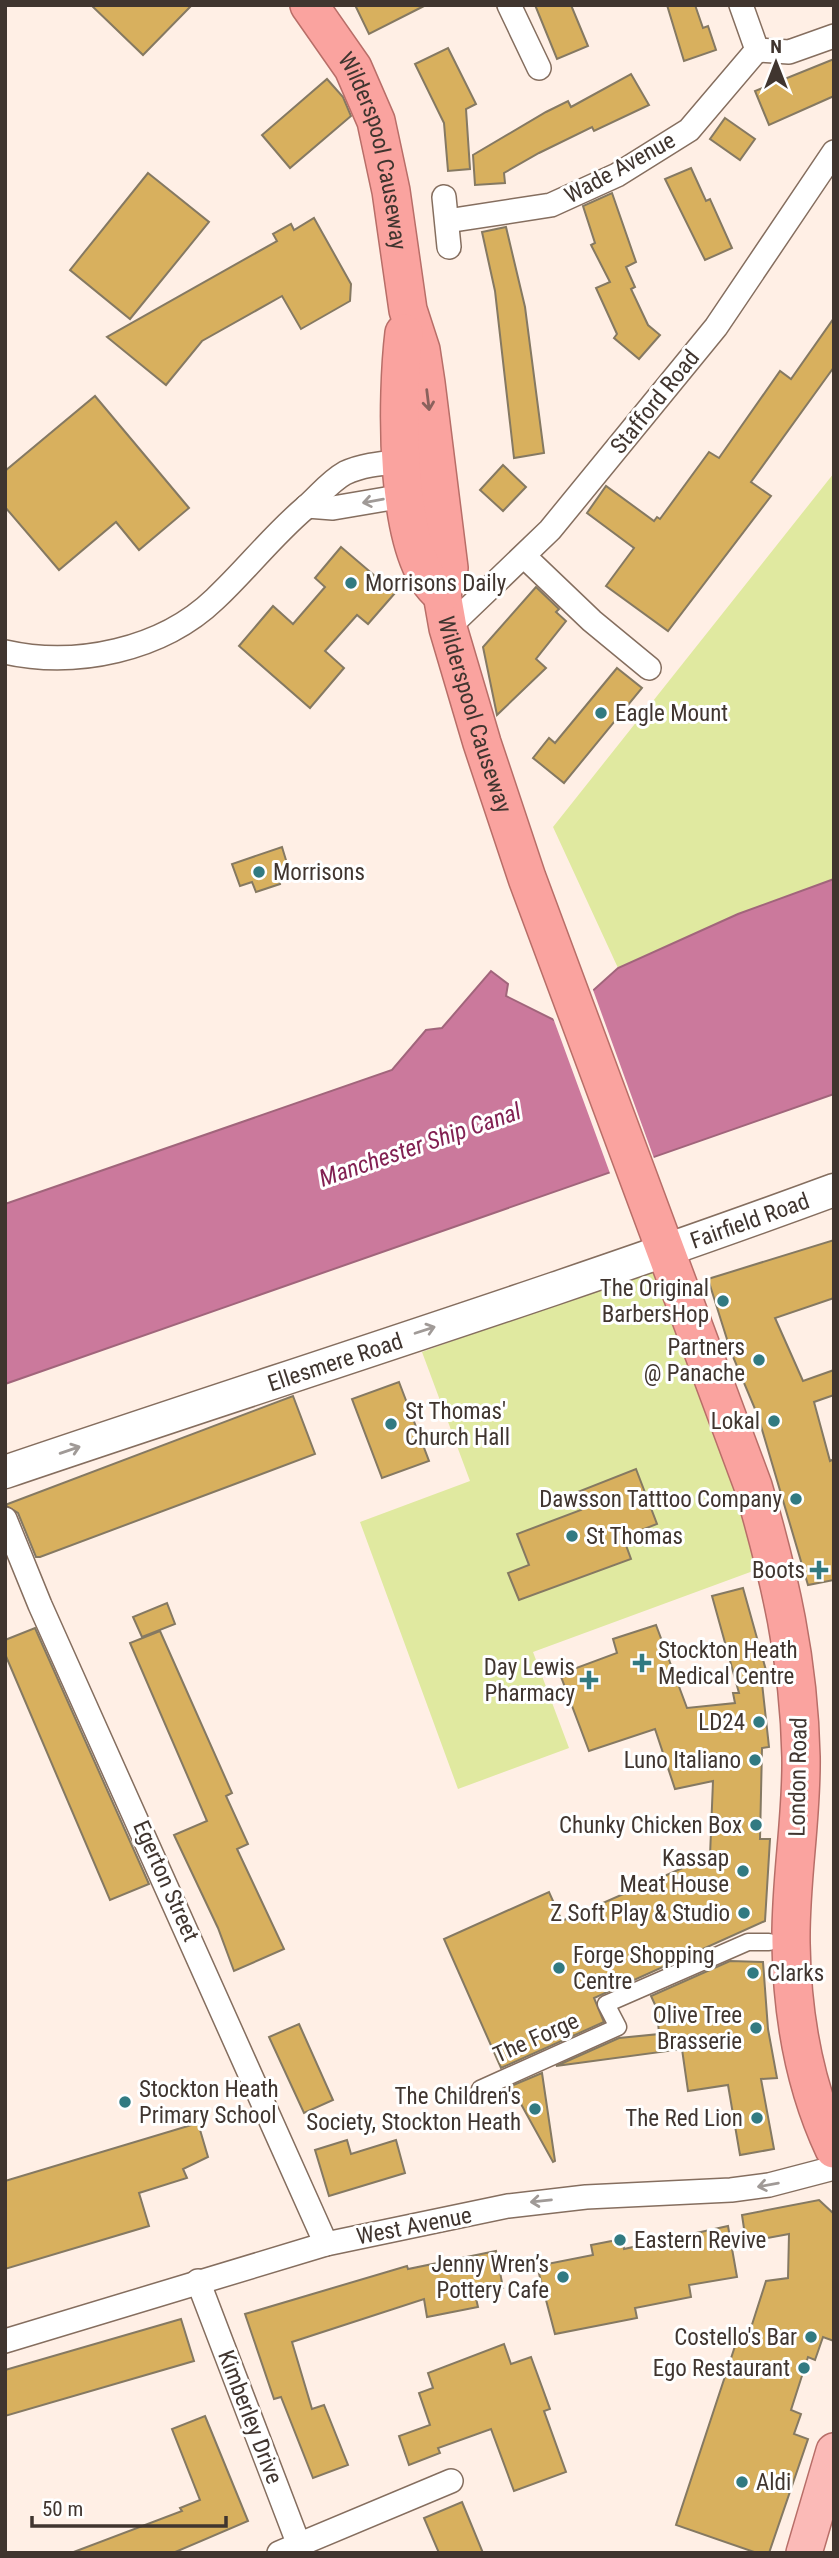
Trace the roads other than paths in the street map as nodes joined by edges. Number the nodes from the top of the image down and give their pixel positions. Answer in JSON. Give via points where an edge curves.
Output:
{"nodes":[{"id":1,"x":509,"y":5,"type":"edge"},
{"id":2,"x":741,"y":5,"type":"edge"},
{"id":3,"x":310,"y":6,"type":"edge"},
{"id":4,"x":834,"y":36,"type":"edge"},
{"id":5,"x":757,"y":50,"type":"junction"},
{"id":6,"x":539,"y":68,"type":"dead end"},
{"id":7,"x":834,"y":152,"type":"edge"},
{"id":8,"x":444,"y":197,"type":"dead end"},
{"id":9,"x":447,"y":221,"type":"junction"},
{"id":10,"x":449,"y":247,"type":"dead end"},
{"id":11,"x":420,"y":476,"type":"junction"},
{"id":12,"x":307,"y":506,"type":"junction"},
{"id":13,"x":525,"y":557,"type":"junction"},
{"id":14,"x":445,"y":611,"type":"junction"},
{"id":15,"x":5,"y":652,"type":"edge"},
{"id":16,"x":649,"y":668,"type":"dead end"},
{"id":17,"x":638,"y":1181,"type":"joint"},
{"id":18,"x":834,"y":1190,"type":"edge"},
{"id":19,"x":665,"y":1252,"type":"junction"},
{"id":20,"x":5,"y":1472,"type":"edge"},
{"id":21,"x":5,"y":1519,"type":"edge"},
{"id":22,"x":769,"y":1942,"type":"dead end"},
{"id":23,"x":480,"y":2089,"type":"dead end"},
{"id":24,"x":834,"y":2150,"type":"edge"},
{"id":25,"x":834,"y":2168,"type":"edge"},
{"id":26,"x":326,"y":2244,"type":"junction"},
{"id":27,"x":198,"y":2281,"type":"junction"},
{"id":28,"x":5,"y":2341,"type":"edge"},
{"id":29,"x":834,"y":2451,"type":"edge"},
{"id":30,"x":451,"y":2481,"type":"dead end"},
{"id":31,"x":293,"y":2550,"type":"edge"},
{"id":32,"x":804,"y":2553,"type":"edge"}],
"edges":[{"from":1,"to":6,"type":"street"},
{"from":2,"to":5,"type":"street"},
{"from":3,"to":11,"type":"highway","name":"Wilderspool Causeway","via":[[353,68],[376,121],[408,310],[421,350]]},
{"from":4,"to":5,"type":"street","via":[[789,52]]},
{"from":5,"to":9,"type":"street","name":"Wade Avenue","via":[[689,130],[617,175],[551,205]]},
{"from":7,"to":13,"type":"street","name":"Stafford Road","via":[[716,327]]},
{"from":8,"to":9,"type":"street"},
{"from":9,"to":10,"type":"street"},
{"from":11,"to":12,"type":"street","one_way":true,"via":[[333,508]]},
{"from":11,"to":12,"type":"street","via":[[368,466],[345,474]]},
{"from":11,"to":14,"type":"highway","name":"Wilderspool Causeway","via":[[414,550]]},
{"from":12,"to":15,"type":"street","via":[[277,530],[213,602],[168,631],[93,656],[41,658]]},
{"from":13,"to":14,"type":"street","name":"Stafford Road"},
{"from":13,"to":16,"type":"street"},
{"from":14,"to":17,"type":"highway","name":"Wilderspool Causeway","via":[[527,878]]},
{"from":17,"to":19,"type":"highway","name":"London Road"},
{"from":18,"to":19,"type":"main road","name":"Fairfield Road"},
{"from":20,"to":19,"type":"main road","name":"Ellesmere Road","one_way":true},
{"from":19,"to":24,"type":"highway","name":"London Road","via":[[752,1486],[792,1635],[801,1760],[791,1942],[795,2003],[806,2071],[818,2116]]},
{"from":21,"to":26,"type":"street","name":"Egerton Street"},
{"from":22,"to":23,"type":"street","name":"The Forge","via":[[748,1942],[606,2004],[618,2027]]},
{"from":25,"to":26,"type":"street","name":"West Avenue","one_way":true,"via":[[731,2190],[529,2202]]},
{"from":26,"to":27,"type":"street","name":"West Avenue"},
{"from":27,"to":28,"type":"street","name":"West Avenue"},
{"from":27,"to":31,"type":"street","name":"Kimberley Drive"},
{"from":29,"to":32,"type":"main road"},
{"from":30,"to":31,"type":"street"}]}
